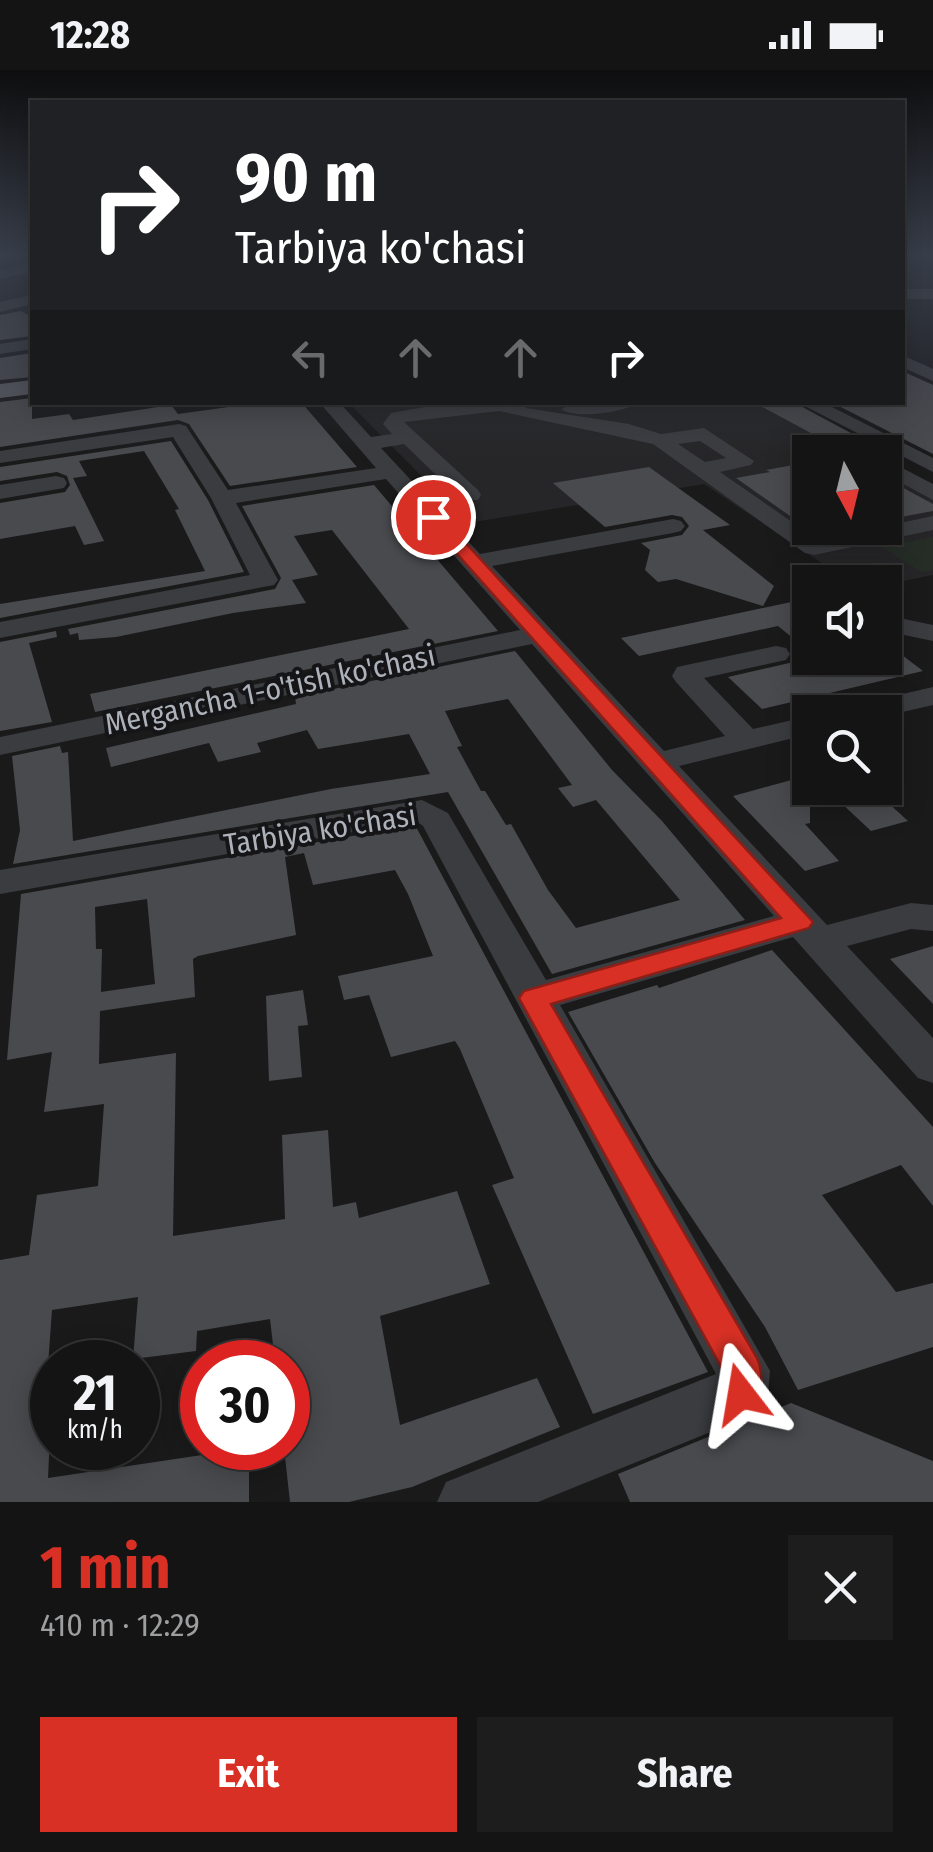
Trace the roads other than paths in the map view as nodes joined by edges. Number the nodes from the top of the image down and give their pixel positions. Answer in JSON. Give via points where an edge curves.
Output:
{"nodes":[{"id":1,"x":30,"y":344,"type":"edge"},
{"id":2,"x":0,"y":349,"type":"edge"},
{"id":3,"x":905,"y":362,"type":"edge"},
{"id":4,"x":933,"y":376,"type":"edge"},
{"id":5,"x":30,"y":387,"type":"edge"},
{"id":6,"x":0,"y":391,"type":"edge"},
{"id":7,"x":331,"y":405,"type":"edge"},
{"id":8,"x":458,"y":405,"type":"edge"},
{"id":9,"x":498,"y":405,"type":"edge"},
{"id":10,"x":550,"y":405,"type":"edge"},
{"id":11,"x":612,"y":405,"type":"edge"},
{"id":12,"x":812,"y":405,"type":"edge"},
{"id":13,"x":48,"y":424,"type":"dead end"},
{"id":14,"x":408,"y":438,"type":"junction"},
{"id":15,"x":660,"y":440,"type":"junction"},
{"id":16,"x":366,"y":444,"type":"junction"},
{"id":17,"x":59,"y":448,"type":"junction"},
{"id":18,"x":0,"y":457,"type":"edge"},
{"id":19,"x":933,"y":466,"type":"edge"},
{"id":20,"x":702,"y":469,"type":"junction"},
{"id":21,"x":392,"y":472,"type":"junction"},
{"id":22,"x":902,"y":475,"type":"edge"},
{"id":23,"x":56,"y":484,"type":"dead end"},
{"id":24,"x":0,"y":492,"type":"edge"},
{"id":25,"x":933,"y":493,"type":"edge"},
{"id":26,"x":470,"y":495,"type":"dead end"},
{"id":27,"x":222,"y":498,"type":"junction"},
{"id":28,"x":933,"y":523,"type":"edge"},
{"id":29,"x":674,"y":526,"type":"dead end"},
{"id":30,"x":474,"y":562,"type":"junction"},
{"id":31,"x":902,"y":624,"type":"edge"},
{"id":32,"x":929,"y":626,"type":"edge"},
{"id":33,"x":0,"y":630,"type":"edge"},
{"id":34,"x":540,"y":634,"type":"junction"},
{"id":35,"x":776,"y":654,"type":"dead end"},
{"id":36,"x":933,"y":696,"type":"edge"},
{"id":37,"x":902,"y":703,"type":"edge"},
{"id":38,"x":792,"y":729,"type":"edge"},
{"id":39,"x":746,"y":740,"type":"junction"},
{"id":40,"x":0,"y":746,"type":"edge"},
{"id":41,"x":656,"y":762,"type":"junction"},
{"id":42,"x":0,"y":882,"type":"edge"},
{"id":43,"x":933,"y":918,"type":"edge"},
{"id":44,"x":808,"y":931,"type":"junction"},
{"id":45,"x":534,"y":998,"type":"junction"},
{"id":46,"x":933,"y":1066,"type":"edge"},
{"id":47,"x":466,"y":1502,"type":"edge"}],
"edges":[{"from":1,"to":2,"type":"street"},
{"from":3,"to":4,"type":"street"},
{"from":5,"to":6,"type":"main road"},
{"from":7,"to":16,"type":"street"},
{"from":8,"to":14,"type":"street","via":[[398,417],[393,424]]},
{"from":9,"to":15,"type":"street"},
{"from":10,"to":11,"type":"street"},
{"from":12,"to":19,"type":"street"},
{"from":13,"to":17,"type":"street"},
{"from":14,"to":16,"type":"street"},
{"from":14,"to":26,"type":"street"},
{"from":15,"to":20,"type":"street"},
{"from":15,"to":20,"type":"street","via":[[704,434],[748,464]]},
{"from":16,"to":21,"type":"street"},
{"from":17,"to":18,"type":"street"},
{"from":17,"to":27,"type":"street","via":[[179,430]]},
{"from":20,"to":28,"type":"street","via":[[814,548]]},
{"from":21,"to":27,"type":"street"},
{"from":21,"to":30,"type":"street"},
{"from":22,"to":25,"type":"street"},
{"from":23,"to":24,"type":"street"},
{"from":27,"to":33,"type":"street","via":[[265,580]]},
{"from":29,"to":30,"type":"street"},
{"from":30,"to":34,"type":"street"},
{"from":31,"to":32,"type":"street"},
{"from":34,"to":40,"type":"street","name":"Mergancha 1-o'tish ko'chasi"},
{"from":34,"to":41,"type":"street"},
{"from":35,"to":39,"type":"street","via":[[686,676]]},
{"from":36,"to":37,"type":"street"},
{"from":38,"to":39,"type":"street"},
{"from":39,"to":41,"type":"street"},
{"from":41,"to":44,"type":"street"},
{"from":42,"to":45,"type":"street","name":"Tarbiya ko'chasi","via":[[422,810],[436,820]]},
{"from":43,"to":44,"type":"street"},
{"from":44,"to":45,"type":"street"},
{"from":44,"to":46,"type":"street"},
{"from":45,"to":47,"type":"street","name":"Tarbiya ko'chasi","via":[[744,1371],[741,1394]]}]}
